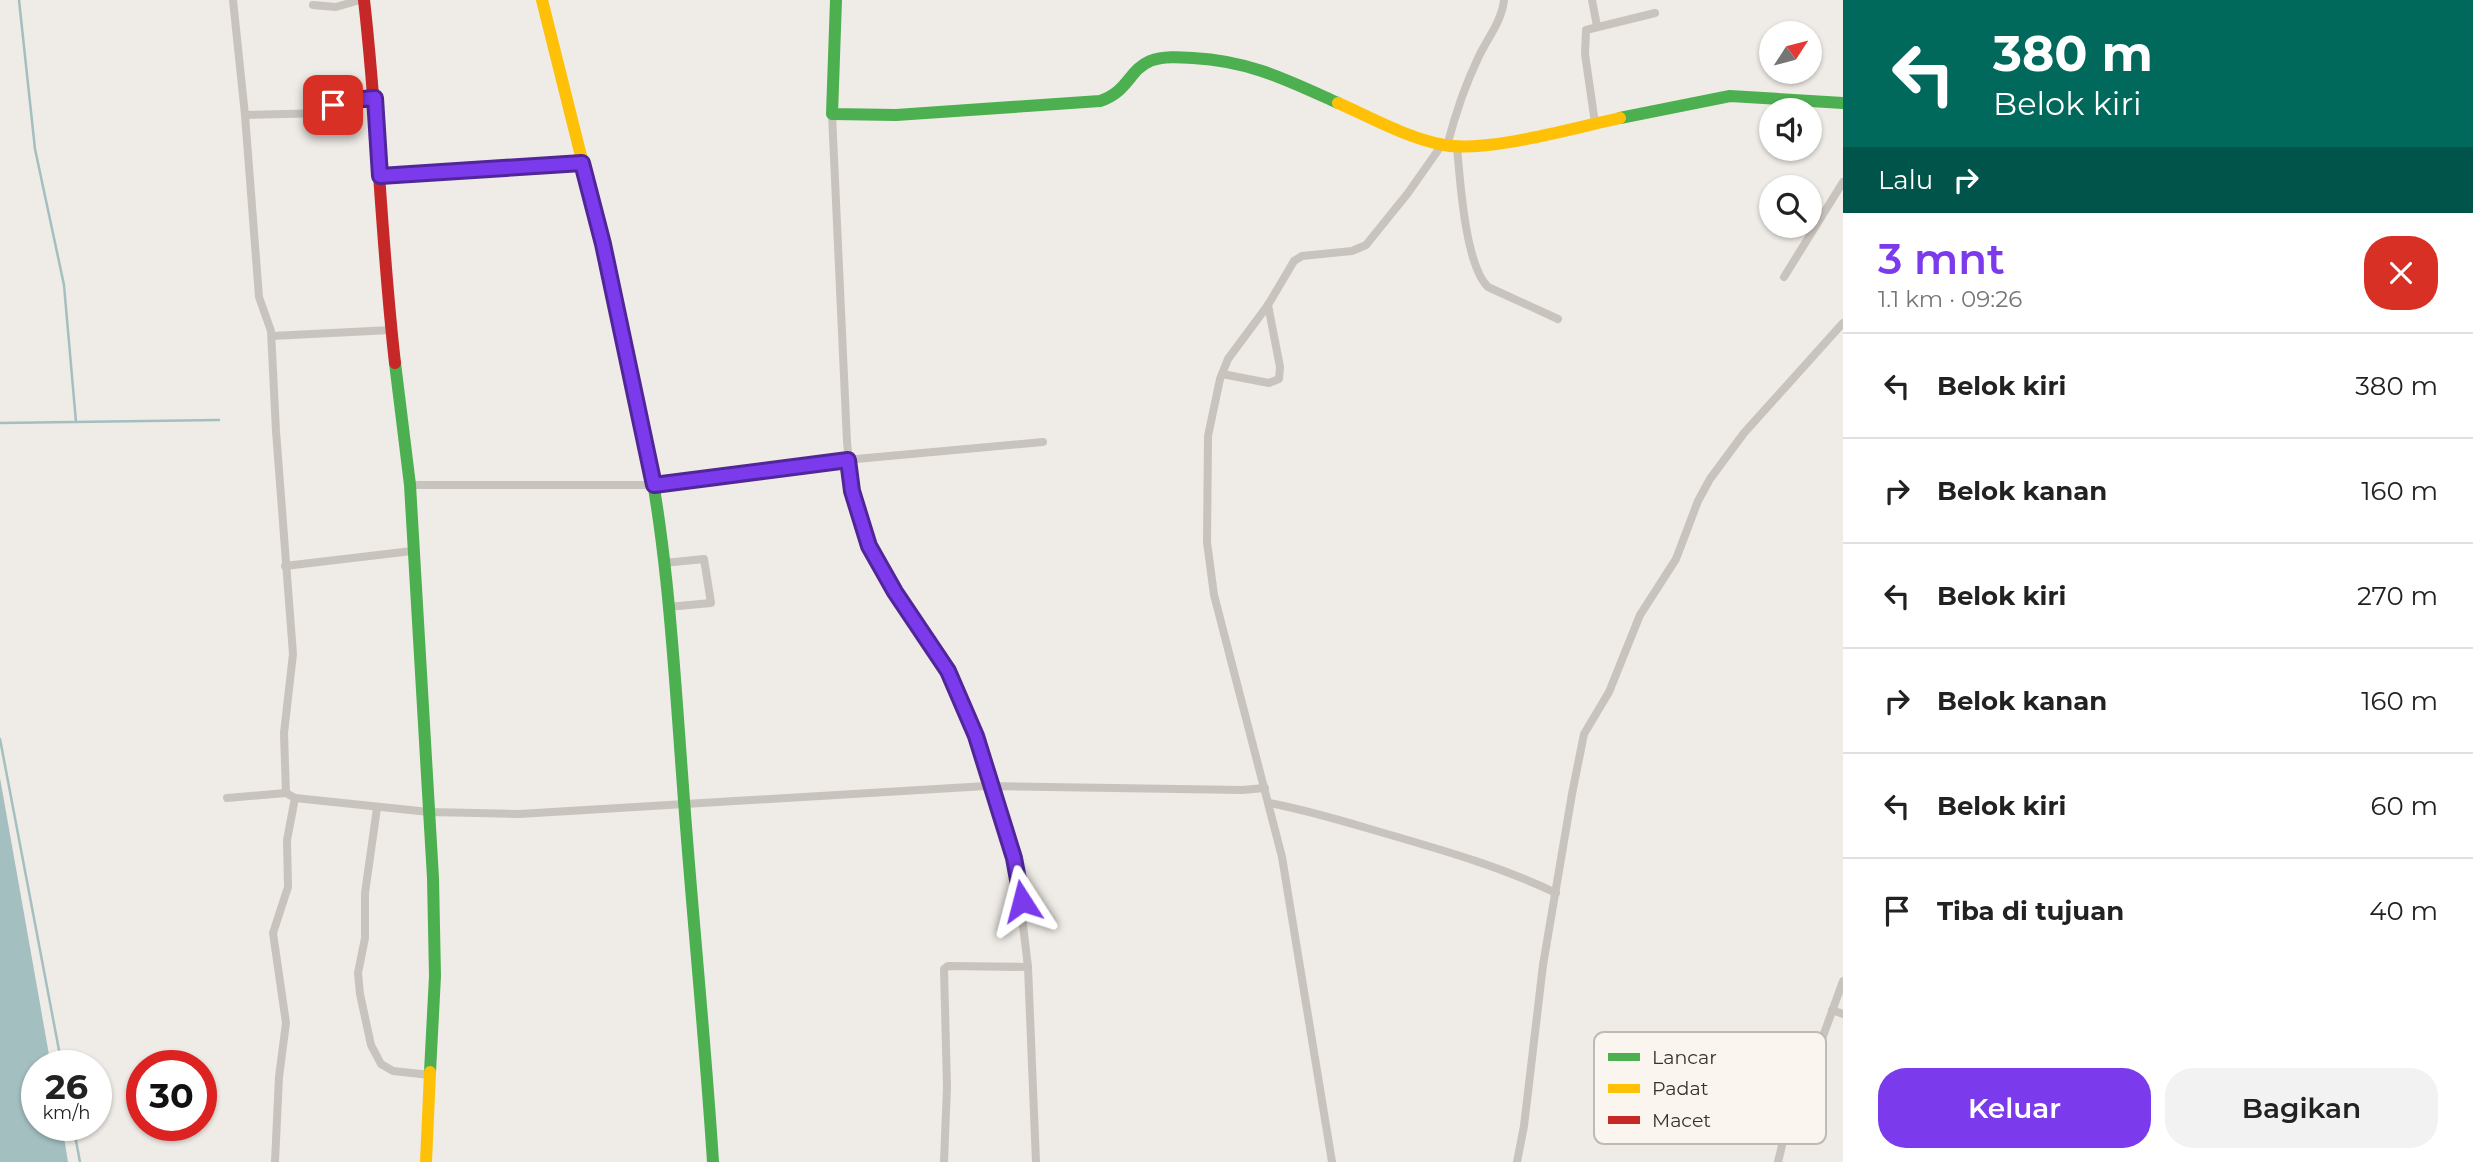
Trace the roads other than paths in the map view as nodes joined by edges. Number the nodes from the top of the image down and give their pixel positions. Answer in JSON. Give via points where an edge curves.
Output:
{"nodes":[{"id":1,"x":233,"y":0,"type":"edge"},
{"id":2,"x":362,"y":0,"type":"edge"},
{"id":3,"x":542,"y":0,"type":"edge"},
{"id":4,"x":836,"y":0,"type":"edge"},
{"id":5,"x":1504,"y":0,"type":"edge"},
{"id":6,"x":1592,"y":0,"type":"edge"},
{"id":7,"x":313,"y":5,"type":"dead end"},
{"id":8,"x":1655,"y":13,"type":"dead end"},
{"id":9,"x":1597,"y":26,"type":"junction"},
{"id":10,"x":375,"y":98,"type":"junction"},
{"id":11,"x":1843,"y":103,"type":"edge"},
{"id":12,"x":832,"y":114,"type":"junction"},
{"id":13,"x":245,"y":116,"type":"junction"},
{"id":14,"x":1595,"y":123,"type":"junction"},
{"id":15,"x":1448,"y":146,"type":"junction"},
{"id":16,"x":582,"y":163,"type":"junction"},
{"id":17,"x":380,"y":176,"type":"junction"},
{"id":18,"x":1843,"y":182,"type":"edge"},
{"id":19,"x":1784,"y":277,"type":"dead end"},
{"id":20,"x":1268,"y":305,"type":"junction"},
{"id":21,"x":1558,"y":319,"type":"dead end"},
{"id":22,"x":1843,"y":323,"type":"edge"},
{"id":23,"x":391,"y":330,"type":"junction"},
{"id":24,"x":272,"y":336,"type":"junction"},
{"id":25,"x":1222,"y":374,"type":"junction"},
{"id":26,"x":1043,"y":442,"type":"dead end"},
{"id":27,"x":848,"y":460,"type":"junction"},
{"id":28,"x":410,"y":485,"type":"junction"},
{"id":29,"x":654,"y":485,"type":"junction"},
{"id":30,"x":412,"y":551,"type":"junction"},
{"id":31,"x":664,"y":562,"type":"junction"},
{"id":32,"x":285,"y":566,"type":"junction"},
{"id":33,"x":668,"y":607,"type":"junction"},
{"id":34,"x":991,"y":786,"type":"junction"},
{"id":35,"x":1265,"y":788,"type":"junction"},
{"id":36,"x":286,"y":793,"type":"junction"},
{"id":37,"x":227,"y":798,"type":"dead end"},
{"id":38,"x":295,"y":799,"type":"junction"},
{"id":39,"x":685,"y":803,"type":"junction"},
{"id":40,"x":1269,"y":803,"type":"junction"},
{"id":41,"x":377,"y":808,"type":"junction"},
{"id":42,"x":429,"y":813,"type":"junction"},
{"id":43,"x":1556,"y":893,"type":"junction"},
{"id":44,"x":1028,"y":967,"type":"junction"},
{"id":45,"x":1843,"y":981,"type":"edge"},
{"id":46,"x":1832,"y":1010,"type":"junction"},
{"id":47,"x":1843,"y":1014,"type":"edge"},
{"id":48,"x":1824,"y":1032,"type":"edge"},
{"id":49,"x":430,"y":1075,"type":"junction"},
{"id":50,"x":1782,"y":1144,"type":"edge"},
{"id":51,"x":275,"y":1162,"type":"edge"},
{"id":52,"x":426,"y":1162,"type":"edge"},
{"id":53,"x":713,"y":1162,"type":"edge"},
{"id":54,"x":944,"y":1162,"type":"edge"},
{"id":55,"x":1036,"y":1162,"type":"edge"},
{"id":56,"x":1332,"y":1162,"type":"edge"},
{"id":57,"x":1517,"y":1162,"type":"edge"},
{"id":58,"x":1778,"y":1162,"type":"edge"}],
"edges":[{"from":1,"to":13,"type":"street"},
{"from":2,"to":7,"type":"street","via":[[336,7]]},
{"from":2,"to":10,"type":"street"},
{"from":3,"to":16,"type":"street"},
{"from":4,"to":12,"type":"street"},
{"from":5,"to":15,"type":"street","via":[[1457,108]]},
{"from":6,"to":9,"type":"street"},
{"from":8,"to":9,"type":"street"},
{"from":9,"to":14,"type":"street","via":[[1585,36]]},
{"from":10,"to":13,"type":"street","via":[[339,101],[328,113]]},
{"from":10,"to":17,"type":"street"},
{"from":11,"to":14,"type":"street","via":[[1730,96]]},
{"from":12,"to":15,"type":"street","via":[[896,115],[1101,101],[1119,94],[1151,60],[1177,58],[1247,64],[1422,140]]},
{"from":12,"to":27,"type":"street"},
{"from":13,"to":24,"type":"street","via":[[259,297]]},
{"from":14,"to":15,"type":"street","via":[[1490,145]]},
{"from":15,"to":20,"type":"street","via":[[1366,245],[1299,257]]},
{"from":15,"to":21,"type":"street","via":[[1481,279],[1488,287]]},
{"from":16,"to":17,"type":"street"},
{"from":16,"to":29,"type":"street"},
{"from":17,"to":23,"type":"street"},
{"from":18,"to":19,"type":"street"},
{"from":20,"to":25,"type":"street","via":[[1233,350]]},
{"from":20,"to":25,"type":"street","via":[[1279,379],[1269,383]]},
{"from":22,"to":43,"type":"street","via":[[1744,433],[1710,479],[1676,559],[1635,626],[1609,692],[1583,740]]},
{"from":23,"to":24,"type":"street"},
{"from":23,"to":28,"type":"street"},
{"from":24,"to":32,"type":"street"},
{"from":25,"to":35,"type":"street","via":[[1208,436],[1209,564]]},
{"from":26,"to":27,"type":"street"},
{"from":27,"to":29,"type":"street"},
{"from":27,"to":34,"type":"street","via":[[869,546],[948,671]]},
{"from":28,"to":29,"type":"street"},
{"from":28,"to":30,"type":"street"},
{"from":29,"to":31,"type":"street"},
{"from":30,"to":32,"type":"street"},
{"from":30,"to":42,"type":"street"},
{"from":31,"to":33,"type":"street"},
{"from":31,"to":33,"type":"street","via":[[704,558],[711,603]]},
{"from":32,"to":36,"type":"street","via":[[293,654],[285,733]]},
{"from":33,"to":39,"type":"street"},
{"from":34,"to":35,"type":"street"},
{"from":34,"to":39,"type":"street"},
{"from":34,"to":44,"type":"street","via":[[1016,868]]},
{"from":35,"to":40,"type":"street"},
{"from":36,"to":37,"type":"street"},
{"from":36,"to":38,"type":"street"},
{"from":38,"to":41,"type":"street"},
{"from":38,"to":51,"type":"street","via":[[286,840],[288,887],[273,933],[286,1023]]},
{"from":39,"to":42,"type":"street","via":[[519,814]]},
{"from":39,"to":53,"type":"street"},
{"from":40,"to":43,"type":"street","via":[[1335,817],[1452,852]]},
{"from":40,"to":56,"type":"street"},
{"from":41,"to":42,"type":"street"},
{"from":41,"to":49,"type":"street","via":[[365,893],[360,994],[380,1064],[393,1071]]},
{"from":42,"to":49,"type":"street","via":[[435,928]]},
{"from":43,"to":57,"type":"street"},
{"from":44,"to":54,"type":"street","via":[[948,966],[944,970]]},
{"from":44,"to":55,"type":"street"},
{"from":45,"to":46,"type":"street"},
{"from":46,"to":47,"type":"street"},
{"from":46,"to":48,"type":"street"},
{"from":49,"to":52,"type":"street"},
{"from":50,"to":58,"type":"street"}]}
